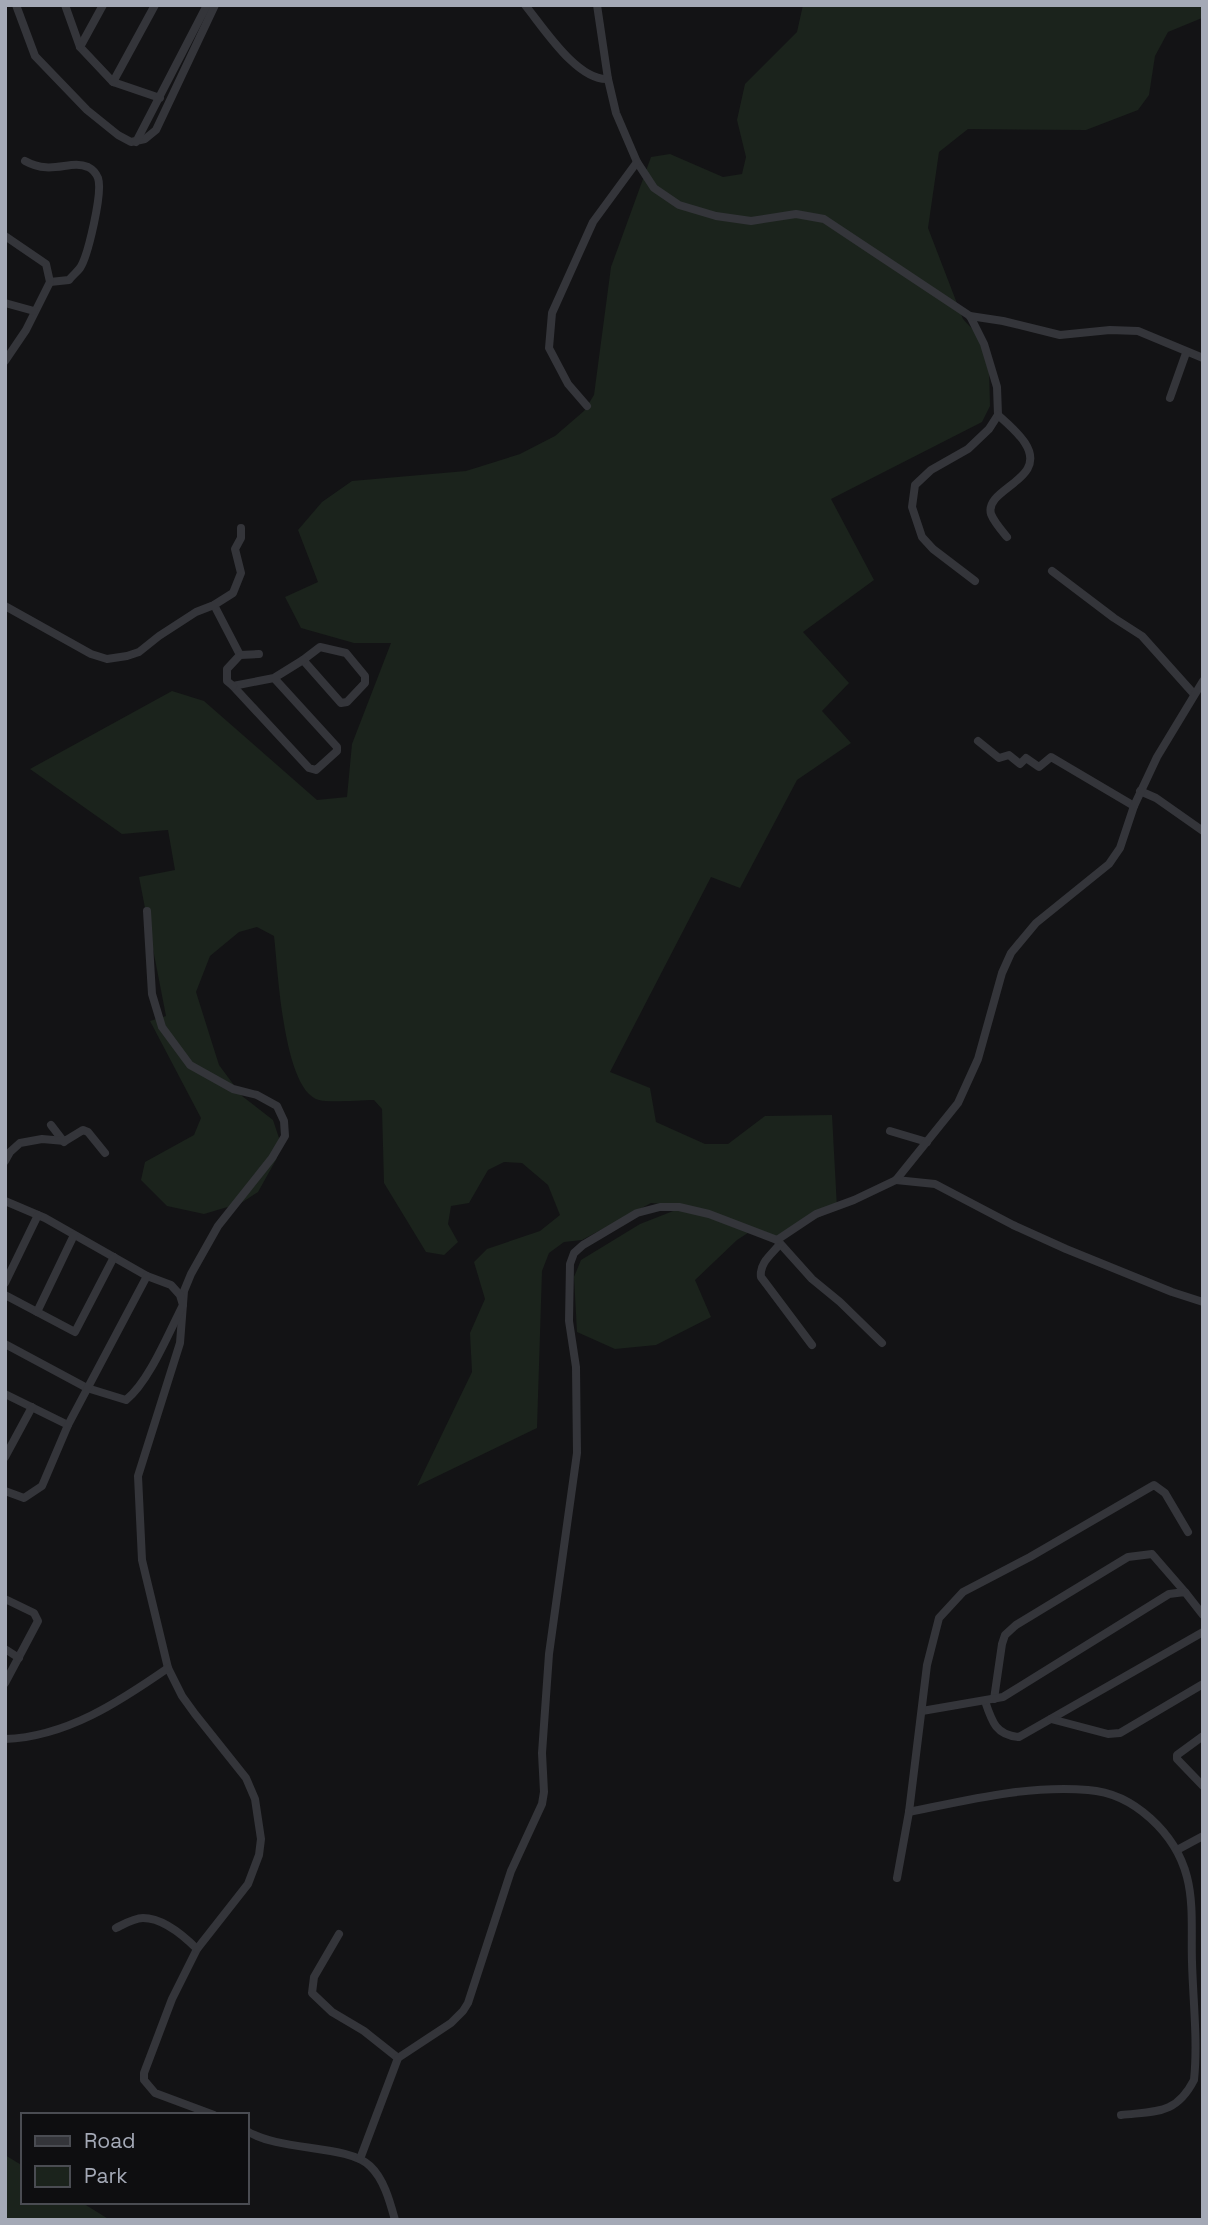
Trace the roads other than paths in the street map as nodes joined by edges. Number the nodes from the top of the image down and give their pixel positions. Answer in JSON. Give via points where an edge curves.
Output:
{"nodes":[{"id":1,"x":16,"y":5,"type":"edge"},
{"id":2,"x":65,"y":5,"type":"edge"},
{"id":3,"x":103,"y":5,"type":"edge"},
{"id":4,"x":207,"y":5,"type":"edge"},
{"id":5,"x":215,"y":5,"type":"edge"},
{"id":6,"x":525,"y":5,"type":"edge"},
{"id":7,"x":597,"y":5,"type":"edge"},
{"id":8,"x":153,"y":6,"type":"edge"},
{"id":9,"x":80,"y":47,"type":"junction"},
{"id":10,"x":608,"y":79,"type":"junction"},
{"id":11,"x":113,"y":82,"type":"junction"},
{"id":12,"x":160,"y":98,"type":"junction"},
{"id":13,"x":136,"y":142,"type":"junction"},
{"id":14,"x":25,"y":162,"type":"dead end"},
{"id":15,"x":637,"y":162,"type":"junction"},
{"id":16,"x":5,"y":236,"type":"edge"},
{"id":17,"x":50,"y":282,"type":"junction"},
{"id":18,"x":5,"y":303,"type":"edge"},
{"id":19,"x":34,"y":311,"type":"junction"},
{"id":20,"x":970,"y":316,"type":"junction"},
{"id":21,"x":1186,"y":353,"type":"junction"},
{"id":22,"x":1203,"y":358,"type":"edge"},
{"id":23,"x":5,"y":361,"type":"edge"},
{"id":24,"x":1170,"y":398,"type":"dead end"},
{"id":25,"x":587,"y":406,"type":"dead end"},
{"id":26,"x":998,"y":415,"type":"junction"},
{"id":27,"x":241,"y":528,"type":"dead end"},
{"id":28,"x":1007,"y":537,"type":"dead end"},
{"id":29,"x":1052,"y":571,"type":"dead end"},
{"id":30,"x":975,"y":581,"type":"dead end"},
{"id":31,"x":214,"y":605,"type":"junction"},
{"id":32,"x":5,"y":606,"type":"edge"},
{"id":33,"x":259,"y":654,"type":"dead end"},
{"id":34,"x":240,"y":655,"type":"junction"},
{"id":35,"x":303,"y":660,"type":"junction"},
{"id":36,"x":274,"y":678,"type":"junction"},
{"id":37,"x":1203,"y":681,"type":"edge"},
{"id":38,"x":233,"y":686,"type":"junction"},
{"id":39,"x":1194,"y":693,"type":"junction"},
{"id":40,"x":978,"y":741,"type":"dead end"},
{"id":41,"x":1140,"y":791,"type":"junction"},
{"id":42,"x":1134,"y":807,"type":"junction"},
{"id":43,"x":1203,"y":831,"type":"edge"},
{"id":44,"x":147,"y":911,"type":"dead end"},
{"id":45,"x":51,"y":1125,"type":"dead end"},
{"id":46,"x":890,"y":1130,"type":"dead end"},
{"id":47,"x":64,"y":1142,"type":"junction"},
{"id":48,"x":927,"y":1142,"type":"junction"},
{"id":49,"x":105,"y":1153,"type":"dead end"},
{"id":50,"x":5,"y":1161,"type":"edge"},
{"id":51,"x":896,"y":1180,"type":"junction"},
{"id":52,"x":5,"y":1201,"type":"edge"},
{"id":53,"x":38,"y":1215,"type":"junction"},
{"id":54,"x":74,"y":1235,"type":"junction"},
{"id":55,"x":779,"y":1242,"type":"junction"},
{"id":56,"x":114,"y":1257,"type":"junction"},
{"id":57,"x":147,"y":1276,"type":"junction"},
{"id":58,"x":5,"y":1283,"type":"edge"},
{"id":59,"x":5,"y":1295,"type":"edge"},
{"id":60,"x":1203,"y":1302,"type":"edge"},
{"id":61,"x":183,"y":1305,"type":"junction"},
{"id":62,"x":37,"y":1312,"type":"junction"},
{"id":63,"x":882,"y":1343,"type":"dead end"},
{"id":64,"x":5,"y":1344,"type":"edge"},
{"id":65,"x":812,"y":1345,"type":"dead end"},
{"id":66,"x":87,"y":1388,"type":"junction"},
{"id":67,"x":5,"y":1394,"type":"edge"},
{"id":68,"x":32,"y":1407,"type":"junction"},
{"id":69,"x":68,"y":1425,"type":"junction"},
{"id":70,"x":5,"y":1457,"type":"edge"},
{"id":71,"x":5,"y":1491,"type":"edge"},
{"id":72,"x":1188,"y":1532,"type":"dead end"},
{"id":73,"x":1185,"y":1592,"type":"junction"},
{"id":74,"x":5,"y":1599,"type":"edge"},
{"id":75,"x":1203,"y":1615,"type":"edge"},
{"id":76,"x":1203,"y":1632,"type":"edge"},
{"id":77,"x":5,"y":1649,"type":"edge"},
{"id":78,"x":19,"y":1658,"type":"junction"},
{"id":79,"x":168,"y":1668,"type":"junction"},
{"id":80,"x":5,"y":1683,"type":"edge"},
{"id":81,"x":1203,"y":1684,"type":"edge"},
{"id":82,"x":990,"y":1700,"type":"junction"},
{"id":83,"x":922,"y":1710,"type":"junction"},
{"id":84,"x":1051,"y":1719,"type":"junction"},
{"id":85,"x":1203,"y":1736,"type":"edge"},
{"id":86,"x":5,"y":1739,"type":"edge"},
{"id":87,"x":1203,"y":1786,"type":"edge"},
{"id":88,"x":909,"y":1812,"type":"junction"},
{"id":89,"x":1203,"y":1836,"type":"edge"},
{"id":90,"x":1177,"y":1850,"type":"junction"},
{"id":91,"x":897,"y":1878,"type":"dead end"},
{"id":92,"x":116,"y":1928,"type":"dead end"},
{"id":93,"x":339,"y":1934,"type":"dead end"},
{"id":94,"x":197,"y":1949,"type":"junction"},
{"id":95,"x":398,"y":2058,"type":"junction"},
{"id":96,"x":209,"y":2113,"type":"edge"},
{"id":97,"x":1121,"y":2115,"type":"dead end"},
{"id":98,"x":248,"y":2132,"type":"edge"},
{"id":99,"x":360,"y":2159,"type":"junction"},
{"id":100,"x":396,"y":2220,"type":"edge"}],
"edges":[{"from":1,"to":13,"type":"street","via":[[35,56],[87,110],[127,141]]},
{"from":2,"to":9,"type":"street"},
{"from":3,"to":9,"type":"street"},
{"from":4,"to":12,"type":"street"},
{"from":5,"to":13,"type":"street","via":[[156,130]]},
{"from":6,"to":10,"type":"street","via":[[568,58],[595,78]]},
{"from":7,"to":10,"type":"street"},
{"from":8,"to":11,"type":"street"},
{"from":9,"to":11,"type":"street"},
{"from":10,"to":15,"type":"street","via":[[616,113]]},
{"from":11,"to":12,"type":"street"},
{"from":12,"to":13,"type":"street"},
{"from":14,"to":17,"type":"street","via":[[53,169],[81,164],[98,178],[95,221],[81,267],[69,280]]},
{"from":15,"to":20,"type":"street","via":[[654,188],[679,205],[751,221],[796,214],[824,219]]},
{"from":15,"to":25,"type":"street","via":[[593,222],[552,313],[549,348],[568,384]]},
{"from":16,"to":17,"type":"street","via":[[46,264]]},
{"from":17,"to":19,"type":"street"},
{"from":18,"to":19,"type":"street"},
{"from":19,"to":23,"type":"street"},
{"from":20,"to":21,"type":"street","via":[[1060,335],[1138,331]]},
{"from":20,"to":26,"type":"street","via":[[984,344]]},
{"from":21,"to":22,"type":"street"},
{"from":21,"to":24,"type":"street"},
{"from":26,"to":28,"type":"street","via":[[1025,443],[1030,462],[991,506],[991,514]]},
{"from":26,"to":30,"type":"street","via":[[968,449],[915,485],[912,506],[922,537]]},
{"from":27,"to":31,"type":"street","via":[[235,549],[241,573],[238,582],[233,593]]},
{"from":29,"to":39,"type":"street","via":[[1142,636]]},
{"from":31,"to":32,"type":"street","via":[[195,612],[139,652],[107,659]]},
{"from":31,"to":34,"type":"street"},
{"from":33,"to":34,"type":"street"},
{"from":34,"to":38,"type":"street","via":[[226,673]]},
{"from":35,"to":35,"type":"street","via":[[341,703],[365,683],[365,676],[341,650],[316,648]]},
{"from":35,"to":36,"type":"street"},
{"from":36,"to":38,"type":"street"},
{"from":36,"to":38,"type":"street","via":[[337,747],[316,770],[309,768]]},
{"from":37,"to":39,"type":"street"},
{"from":39,"to":41,"type":"street"},
{"from":40,"to":42,"type":"street","via":[[999,758],[1009,755],[1020,764],[1026,758],[1040,766],[1051,757]]},
{"from":41,"to":42,"type":"street"},
{"from":41,"to":43,"type":"street"},
{"from":42,"to":48,"type":"street","via":[[1120,848],[1109,864],[1037,923],[1011,953],[973,1070],[958,1103]]},
{"from":44,"to":61,"type":"street","via":[[152,994],[162,1027],[190,1065],[233,1089],[278,1106],[284,1121],[285,1136],[218,1226],[191,1274]]},
{"from":45,"to":47,"type":"street"},
{"from":46,"to":48,"type":"street"},
{"from":47,"to":49,"type":"street","via":[[84,1130]]},
{"from":47,"to":50,"type":"street","via":[[20,1143]]},
{"from":48,"to":51,"type":"street"},
{"from":51,"to":55,"type":"street","via":[[816,1214]]},
{"from":51,"to":60,"type":"street","via":[[936,1184],[1066,1249]]},
{"from":52,"to":53,"type":"street"},
{"from":53,"to":54,"type":"street"},
{"from":53,"to":58,"type":"street"},
{"from":54,"to":56,"type":"street"},
{"from":54,"to":62,"type":"street"},
{"from":55,"to":63,"type":"street"},
{"from":55,"to":65,"type":"street","via":[[760,1269],[761,1277]]},
{"from":55,"to":95,"type":"street","via":[[709,1214],[660,1207],[638,1213],[574,1253],[569,1321],[576,1367],[577,1453],[549,1654],[544,1791],[511,1871],[468,2003],[443,2029]]},
{"from":56,"to":57,"type":"street"},
{"from":56,"to":62,"type":"street","via":[[75,1332]]},
{"from":57,"to":61,"type":"street","via":[[171,1285]]},
{"from":57,"to":66,"type":"street"},
{"from":59,"to":62,"type":"street"},
{"from":61,"to":66,"type":"street","via":[[134,1394],[126,1400]]},
{"from":61,"to":79,"type":"street","via":[[180,1343],[138,1476],[142,1560]]},
{"from":64,"to":66,"type":"street"},
{"from":66,"to":69,"type":"street"},
{"from":67,"to":68,"type":"street"},
{"from":68,"to":69,"type":"street"},
{"from":68,"to":70,"type":"street"},
{"from":69,"to":71,"type":"street","via":[[42,1486],[23,1499]]},
{"from":72,"to":83,"type":"street","via":[[1165,1493],[1154,1485],[963,1592],[939,1618]]},
{"from":73,"to":75,"type":"street"},
{"from":73,"to":82,"type":"street","via":[[1169,1594],[1003,1697]]},
{"from":73,"to":82,"type":"street","via":[[1152,1554],[1128,1557],[1005,1635]]},
{"from":74,"to":78,"type":"street","via":[[34,1613],[38,1621]]},
{"from":76,"to":84,"type":"street"},
{"from":77,"to":78,"type":"street"},
{"from":78,"to":80,"type":"street"},
{"from":79,"to":86,"type":"street","via":[[75,1723],[28,1738]]},
{"from":79,"to":94,"type":"street","via":[[181,1696],[246,1778],[259,1817],[261,1839],[255,1869]]},
{"from":81,"to":84,"type":"street","via":[[1120,1733]]},
{"from":82,"to":83,"type":"street"},
{"from":82,"to":84,"type":"street","via":[[996,1728],[1006,1736],[1019,1737]]},
{"from":83,"to":88,"type":"street"},
{"from":85,"to":87,"type":"street","via":[[1177,1755]]},
{"from":88,"to":90,"type":"street","via":[[1009,1791],[1091,1790],[1140,1811],[1164,1831]]},
{"from":88,"to":91,"type":"street"},
{"from":89,"to":90,"type":"street"},
{"from":90,"to":97,"type":"street","via":[[1187,1878],[1191,1914],[1194,2080],[1170,2109]]},
{"from":92,"to":94,"type":"street","via":[[138,1918],[149,1919],[174,1929]]},
{"from":93,"to":95,"type":"street","via":[[314,1977],[312,1993],[331,2012]]},
{"from":94,"to":96,"type":"street","via":[[172,1999],[143,2077],[155,2093]]},
{"from":95,"to":99,"type":"street"},
{"from":98,"to":99,"type":"street","via":[[268,2142]]},
{"from":99,"to":100,"type":"street","via":[[377,2174]]}]}
